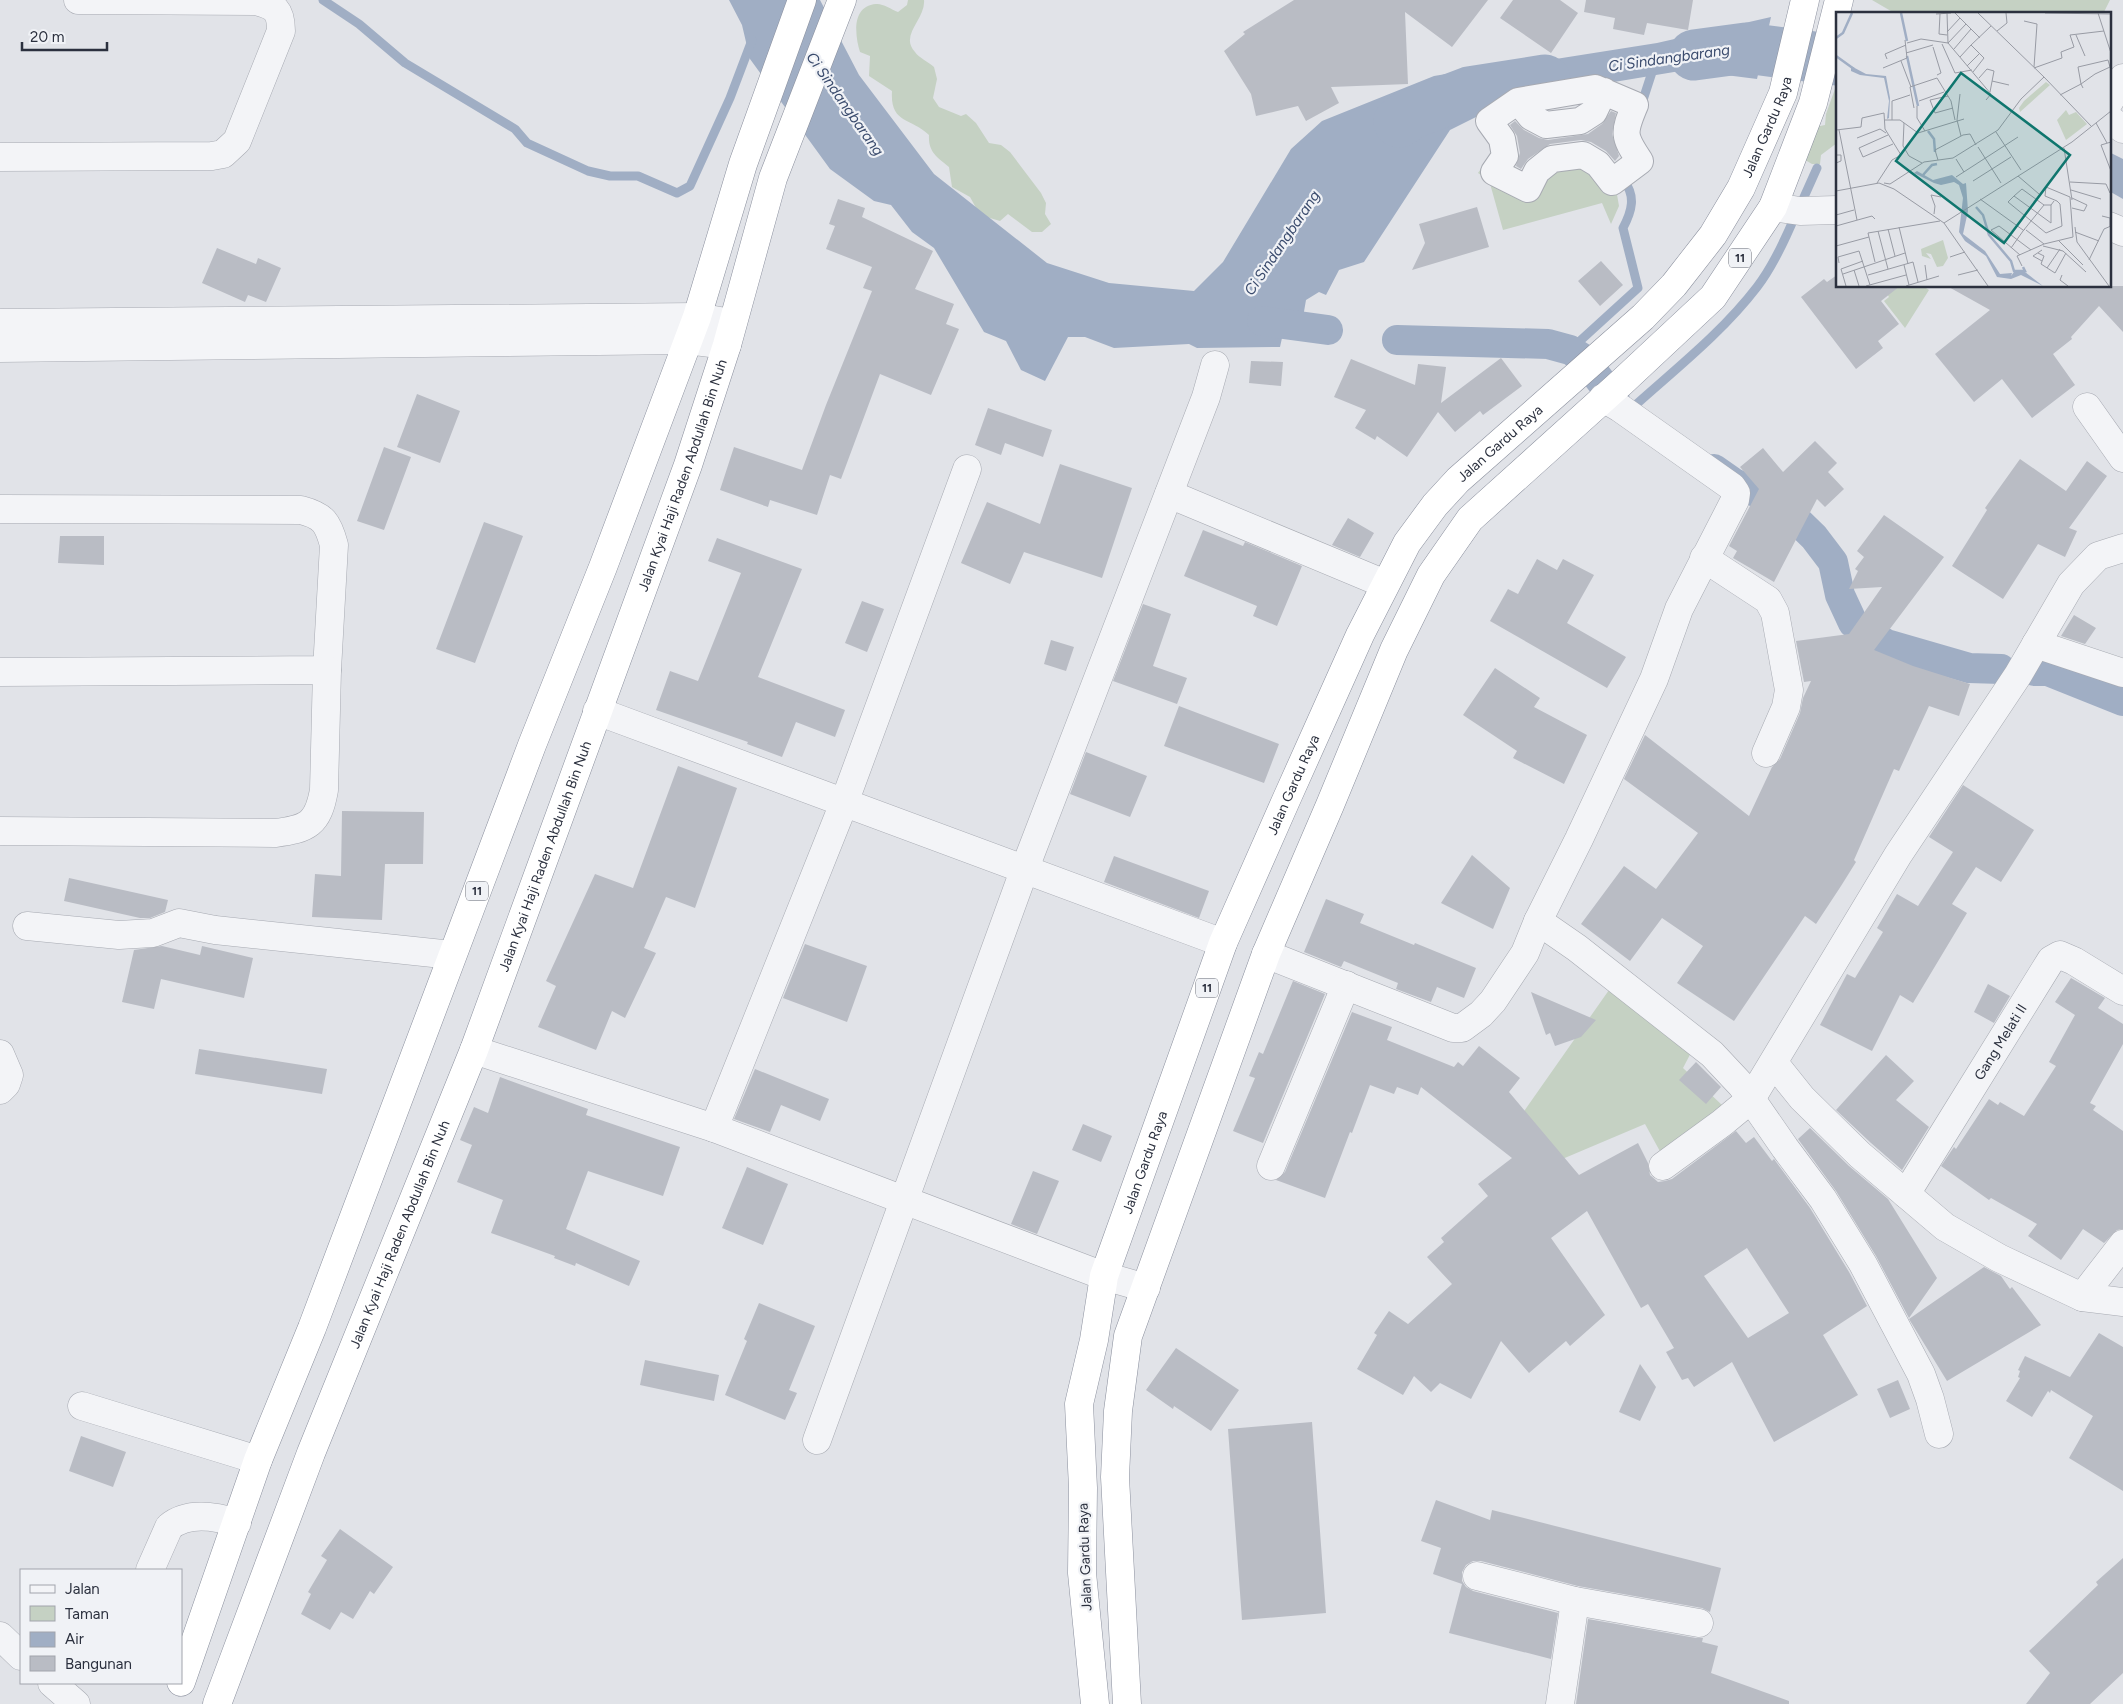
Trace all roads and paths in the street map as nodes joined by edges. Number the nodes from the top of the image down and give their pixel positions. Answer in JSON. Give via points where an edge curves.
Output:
{"nodes":[{"id":1,"x":78,"y":0,"type":"edge"},
{"id":2,"x":802,"y":0,"type":"edge"},
{"id":3,"x":842,"y":0,"type":"edge"},
{"id":4,"x":1805,"y":0,"type":"edge"},
{"id":5,"x":1837,"y":7,"type":"edge"},
{"id":6,"x":1604,"y":91,"type":"junction"},
{"id":7,"x":1518,"y":101,"type":"junction"},
{"id":8,"x":2110,"y":120,"type":"edge"},
{"id":9,"x":2123,"y":129,"type":"edge"},
{"id":10,"x":0,"y":157,"type":"edge"},
{"id":11,"x":743,"y":164,"type":"junction"},
{"id":12,"x":773,"y":178,"type":"junction"},
{"id":13,"x":1773,"y":206,"type":"junction"},
{"id":14,"x":1836,"y":210,"type":"edge"},
{"id":15,"x":2110,"y":226,"type":"edge"},
{"id":16,"x":2123,"y":232,"type":"edge"},
{"id":17,"x":0,"y":323,"type":"edge"},
{"id":18,"x":692,"y":328,"type":"junction"},
{"id":19,"x":729,"y":334,"type":"junction"},
{"id":20,"x":0,"y":348,"type":"edge"},
{"id":21,"x":1214,"y":365,"type":"dead end"},
{"id":22,"x":1610,"y":392,"type":"junction"},
{"id":23,"x":2087,"y":407,"type":"dead end"},
{"id":24,"x":2123,"y":458,"type":"edge"},
{"id":25,"x":967,"y":469,"type":"dead end"},
{"id":26,"x":1169,"y":494,"type":"junction"},
{"id":27,"x":0,"y":508,"type":"edge"},
{"id":28,"x":2123,"y":548,"type":"edge"},
{"id":29,"x":1704,"y":558,"type":"junction"},
{"id":30,"x":1385,"y":584,"type":"junction"},
{"id":31,"x":1360,"y":635,"type":"junction"},
{"id":32,"x":2036,"y":644,"type":"junction"},
{"id":33,"x":1394,"y":650,"type":"junction"},
{"id":34,"x":327,"y":670,"type":"junction"},
{"id":35,"x":0,"y":672,"type":"edge"},
{"id":36,"x":2123,"y":673,"type":"edge"},
{"id":37,"x":597,"y":711,"type":"junction"},
{"id":38,"x":1766,"y":753,"type":"dead end"},
{"id":39,"x":844,"y":803,"type":"junction"},
{"id":40,"x":0,"y":831,"type":"edge"},
{"id":41,"x":1026,"y":868,"type":"junction"},
{"id":42,"x":1538,"y":921,"type":"junction"},
{"id":43,"x":27,"y":926,"type":"dead end"},
{"id":44,"x":1223,"y":943,"type":"junction"},
{"id":45,"x":1266,"y":954,"type":"junction"},
{"id":46,"x":452,"y":955,"type":"junction"},
{"id":47,"x":1346,"y":986,"type":"junction"},
{"id":48,"x":2123,"y":991,"type":"edge"},
{"id":49,"x":474,"y":1050,"type":"junction"},
{"id":50,"x":0,"y":1054,"type":"edge"},
{"id":51,"x":1774,"y":1062,"type":"junction"},
{"id":52,"x":0,"y":1090,"type":"edge"},
{"id":53,"x":1750,"y":1099,"type":"junction"},
{"id":54,"x":714,"y":1128,"type":"junction"},
{"id":55,"x":1271,"y":1166,"type":"dead end"},
{"id":56,"x":1663,"y":1166,"type":"dead end"},
{"id":57,"x":1906,"y":1194,"type":"junction"},
{"id":58,"x":905,"y":1200,"type":"junction"},
{"id":59,"x":2123,"y":1244,"type":"edge"},
{"id":60,"x":1104,"y":1276,"type":"junction"},
{"id":61,"x":1146,"y":1288,"type":"junction"},
{"id":62,"x":2082,"y":1296,"type":"junction"},
{"id":63,"x":2123,"y":1302,"type":"edge"},
{"id":64,"x":82,"y":1406,"type":"dead end"},
{"id":65,"x":1939,"y":1434,"type":"dead end"},
{"id":66,"x":817,"y":1440,"type":"dead end"},
{"id":67,"x":258,"y":1460,"type":"junction"},
{"id":68,"x":237,"y":1523,"type":"junction"},
{"id":69,"x":150,"y":1569,"type":"edge"},
{"id":70,"x":1477,"y":1576,"type":"dead end"},
{"id":71,"x":1575,"y":1601,"type":"junction"},
{"id":72,"x":1699,"y":1623,"type":"dead end"},
{"id":73,"x":0,"y":1636,"type":"edge"},
{"id":74,"x":20,"y":1655,"type":"edge"},
{"id":75,"x":182,"y":1679,"type":"edge"},
{"id":76,"x":53,"y":1684,"type":"edge"},
{"id":77,"x":180,"y":1684,"type":"edge"},
{"id":78,"x":76,"y":1704,"type":"edge"},
{"id":79,"x":173,"y":1704,"type":"edge"},
{"id":80,"x":218,"y":1704,"type":"edge"},
{"id":81,"x":1095,"y":1704,"type":"edge"},
{"id":82,"x":1127,"y":1704,"type":"edge"},
{"id":83,"x":1560,"y":1704,"type":"edge"}],
"edges":[{"from":1,"to":10,"type":"street","via":[[270,4],[281,20],[281,31],[237,141],[223,154]]},
{"from":2,"to":11,"type":"highway","number":"11"},
{"from":3,"to":12,"type":"highway","name":"Jalan Kyai Haji Raden Abdullah Bin Nuh"},
{"from":4,"to":30,"type":"highway","name":"Jalan Gardu Raya","number":"11","via":[[1783,93],[1741,188],[1713,235],[1674,285],[1643,317],[1458,480],[1408,543]]},
{"from":5,"to":13,"type":"highway","number":"11","via":[[1813,103]]},
{"from":6,"to":7,"type":"street","via":[[1596,88]]},
{"from":6,"to":7,"type":"street","via":[[1588,119],[1546,125],[1531,118]]},
{"from":6,"to":7,"type":"street","via":[[1635,105],[1626,125],[1627,142],[1640,161],[1612,182],[1598,164],[1583,155],[1552,159],[1536,171],[1528,189],[1494,172],[1505,156],[1502,139],[1489,121]]},
{"from":8,"to":9,"type":"street"},
{"from":11,"to":12,"type":"highway"},
{"from":11,"to":18,"type":"highway","number":"11"},
{"from":12,"to":19,"type":"highway","name":"Jalan Kyai Haji Raden Abdullah Bin Nuh"},
{"from":13,"to":14,"type":"street","via":[[1800,211]]},
{"from":13,"to":22,"type":"highway","number":"11","via":[[1713,297]]},
{"from":15,"to":16,"type":"street"},
{"from":17,"to":18,"type":"street"},
{"from":18,"to":19,"type":"street"},
{"from":18,"to":20,"type":"street"},
{"from":18,"to":46,"type":"highway","number":"11","via":[[603,568]]},
{"from":19,"to":37,"type":"highway","name":"Jalan Kyai Haji Raden Abdullah Bin Nuh","via":[[688,465]]},
{"from":21,"to":26,"type":"street","via":[[1206,397]]},
{"from":22,"to":29,"type":"street","via":[[1620,408],[1736,493],[1731,511]]},
{"from":22,"to":33,"type":"highway","number":"11","via":[[1470,519],[1431,575]]},
{"from":23,"to":24,"type":"street"},
{"from":25,"to":39,"type":"street"},
{"from":26,"to":30,"type":"street"},
{"from":26,"to":41,"type":"street"},
{"from":27,"to":34,"type":"street","via":[[301,510],[317,514],[330,527],[334,545]]},
{"from":28,"to":32,"type":"street","via":[[2098,556],[2080,574]]},
{"from":29,"to":38,"type":"street","via":[[1768,600],[1775,612],[1789,690],[1786,707]]},
{"from":29,"to":42,"type":"street","via":[[1679,609],[1654,679]]},
{"from":30,"to":31,"type":"highway","name":"Jalan Gardu Raya","number":"11"},
{"from":31,"to":33,"type":"highway"},
{"from":31,"to":44,"type":"highway","name":"Jalan Gardu Raya","number":"11"},
{"from":32,"to":36,"type":"street"},
{"from":32,"to":51,"type":"street","via":[[1898,855]]},
{"from":33,"to":45,"type":"highway","number":"11"},
{"from":34,"to":35,"type":"street"},
{"from":34,"to":40,"type":"street","via":[[324,790],[320,810],[310,823],[292,831],[275,833]]},
{"from":37,"to":39,"type":"street"},
{"from":37,"to":49,"type":"highway","name":"Jalan Kyai Haji Raden Abdullah Bin Nuh"},
{"from":39,"to":41,"type":"street"},
{"from":39,"to":54,"type":"street"},
{"from":41,"to":44,"type":"street"},
{"from":41,"to":58,"type":"street"},
{"from":42,"to":47,"type":"street","via":[[1525,953],[1493,1001],[1462,1028],[1444,1026]]},
{"from":42,"to":53,"type":"street","via":[[1712,1054]]},
{"from":43,"to":46,"type":"street","via":[[119,935],[153,934],[179,923],[215,930]]},
{"from":44,"to":60,"type":"highway","name":"Jalan Gardu Raya","number":"11"},
{"from":45,"to":47,"type":"street"},
{"from":45,"to":61,"type":"highway","number":"11"},
{"from":46,"to":67,"type":"highway","number":"11","via":[[312,1328]]},
{"from":47,"to":55,"type":"street"},
{"from":48,"to":57,"type":"street","name":"Gang Melati II","via":[[2074,961],[2060,955],[2051,960]]},
{"from":49,"to":54,"type":"street"},
{"from":49,"to":80,"type":"highway","name":"Jalan Kyai Haji Raden Abdullah Bin Nuh","via":[[311,1453]]},
{"from":50,"to":52,"type":"street","via":[[9,1076]]},
{"from":51,"to":53,"type":"street"},
{"from":51,"to":57,"type":"street","via":[[1802,1098],[1860,1155]]},
{"from":53,"to":56,"type":"street"},
{"from":53,"to":65,"type":"street","via":[[1823,1199],[1863,1264],[1921,1374]]},
{"from":54,"to":58,"type":"street"},
{"from":57,"to":62,"type":"street","via":[[1945,1227],[1999,1258]]},
{"from":58,"to":60,"type":"street"},
{"from":58,"to":66,"type":"street"},
{"from":59,"to":62,"type":"street"},
{"from":60,"to":61,"type":"street"},
{"from":60,"to":81,"type":"highway","name":"Jalan Gardu Raya","number":"11","via":[[1079,1404],[1083,1488],[1082,1573]]},
{"from":61,"to":82,"type":"highway","number":"11","via":[[1128,1336],[1118,1410],[1115,1468]]},
{"from":62,"to":63,"type":"street"},
{"from":64,"to":67,"type":"street"},
{"from":67,"to":68,"type":"highway","number":"11"},
{"from":68,"to":69,"type":"street","via":[[218,1517],[190,1517],[175,1522],[169,1527]]},
{"from":68,"to":75,"type":"highway","number":"11"},
{"from":70,"to":71,"type":"street"},
{"from":71,"to":72,"type":"street"},
{"from":71,"to":83,"type":"street"},
{"from":73,"to":74,"type":"street"},
{"from":76,"to":78,"type":"street"},
{"from":77,"to":79,"type":"highway","number":"11"}]}
